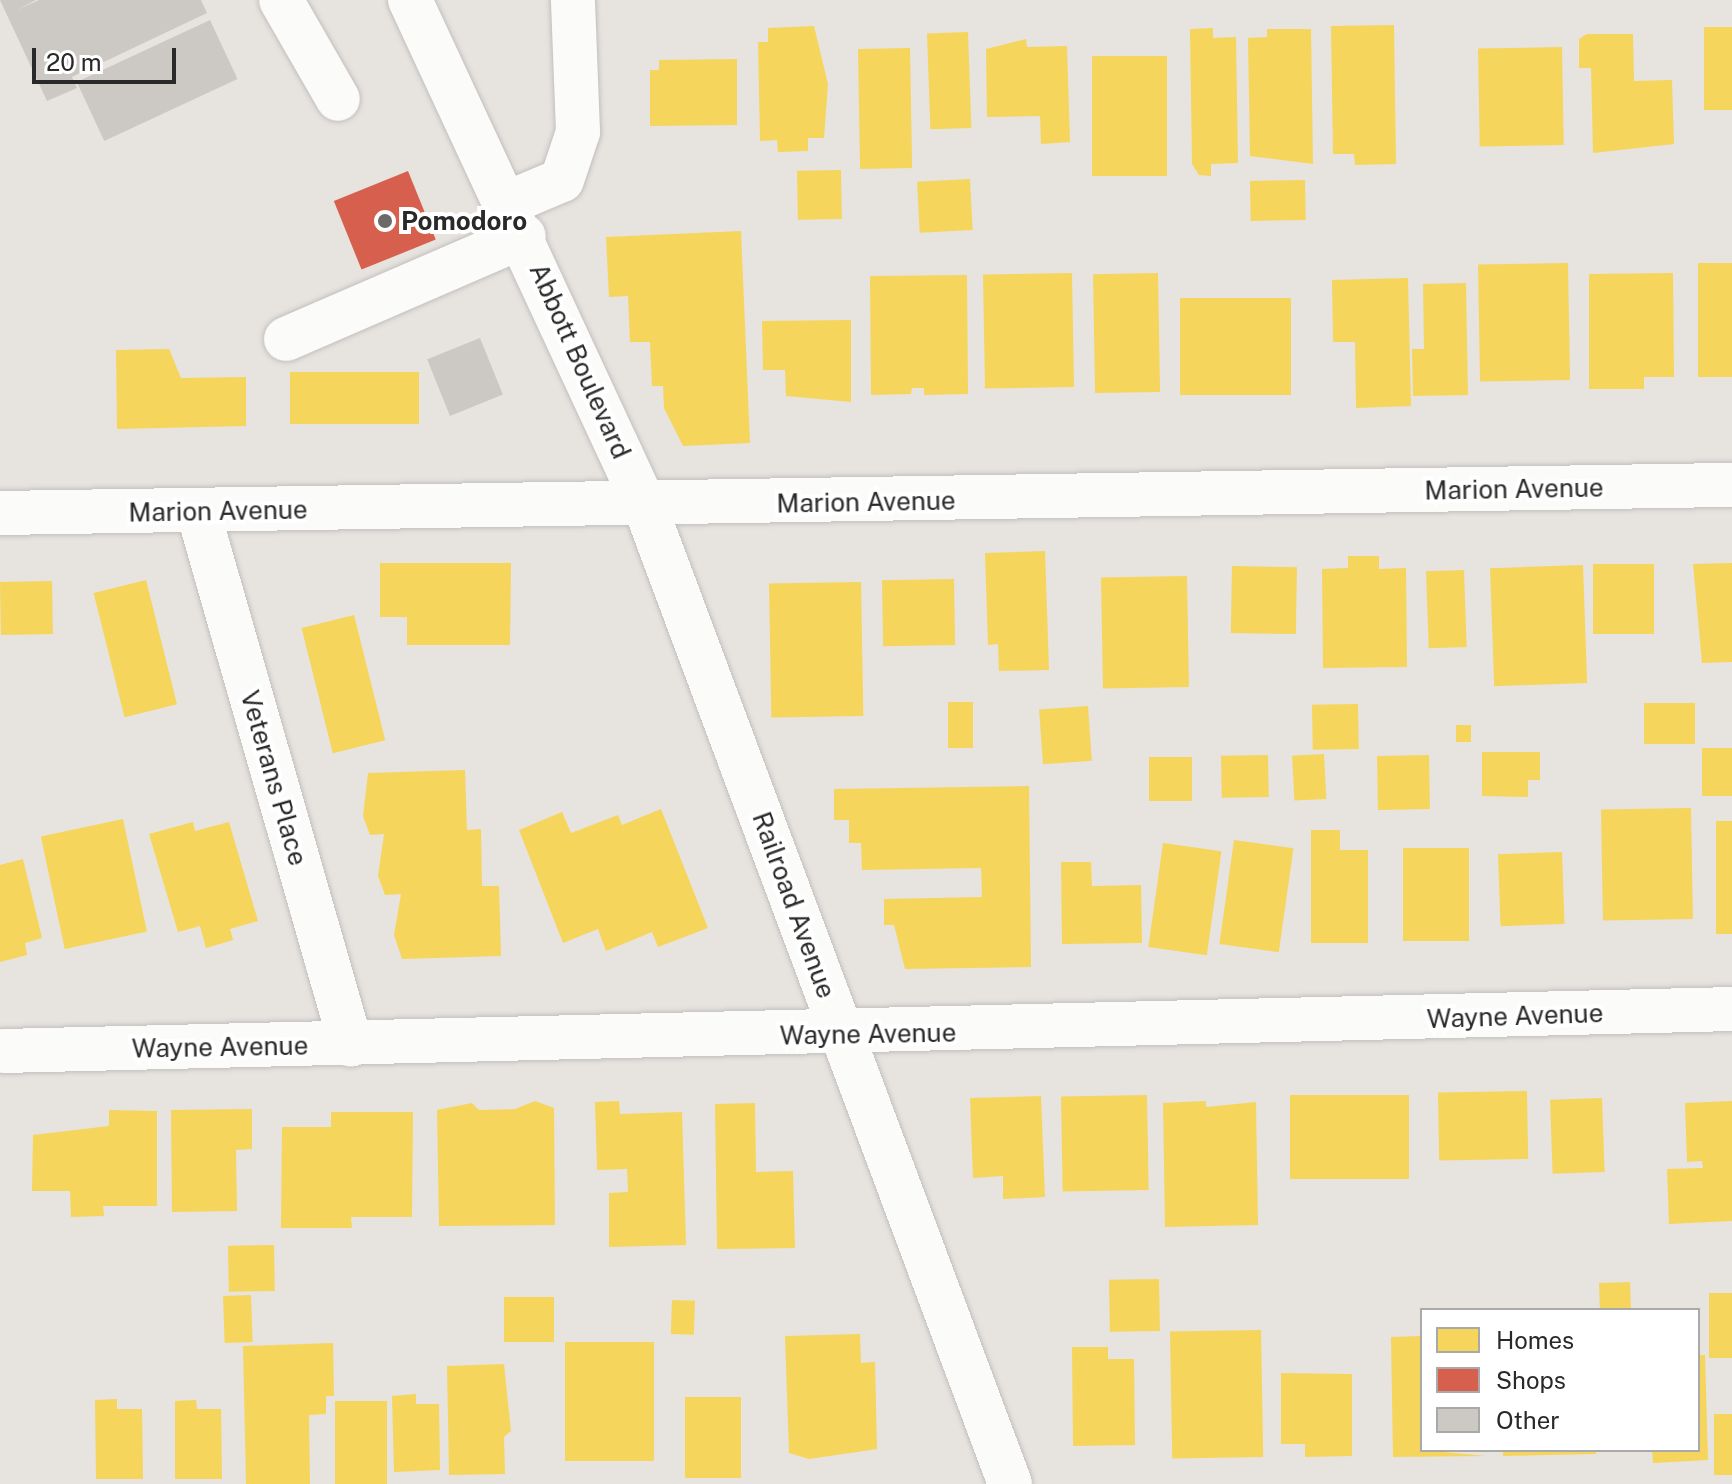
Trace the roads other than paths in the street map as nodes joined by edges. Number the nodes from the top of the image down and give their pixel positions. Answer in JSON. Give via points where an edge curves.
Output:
{"nodes":[{"id":1,"x":281,"y":0,"type":"edge"},
{"id":2,"x":410,"y":0,"type":"edge"},
{"id":3,"x":573,"y":0,"type":"edge"},
{"id":4,"x":338,"y":99,"type":"dead end"},
{"id":5,"x":517,"y":219,"type":"junction"},
{"id":6,"x":286,"y":339,"type":"dead end"},
{"id":7,"x":1732,"y":485,"type":"edge"},
{"id":8,"x":645,"y":506,"type":"junction"},
{"id":9,"x":198,"y":511,"type":"junction"},
{"id":10,"x":0,"y":513,"type":"edge"},
{"id":11,"x":1732,"y":1009,"type":"edge"},
{"id":12,"x":843,"y":1036,"type":"junction"},
{"id":13,"x":351,"y":1045,"type":"junction"},
{"id":14,"x":3,"y":1051,"type":"dead end"},
{"id":15,"x":1010,"y":1484,"type":"edge"}],
"edges":[{"from":1,"to":4,"type":"street"},
{"from":2,"to":5,"type":"street","name":"Abbott Boulevard"},
{"from":3,"to":5,"type":"street","via":[[578,132],[562,180]]},
{"from":5,"to":6,"type":"street"},
{"from":5,"to":8,"type":"street","name":"Abbott Boulevard"},
{"from":7,"to":8,"type":"street","name":"Marion Avenue"},
{"from":8,"to":9,"type":"street","name":"Marion Avenue"},
{"from":8,"to":12,"type":"street","name":"Railroad Avenue"},
{"from":9,"to":10,"type":"street","name":"Marion Avenue"},
{"from":9,"to":13,"type":"street","name":"Veterans Place"},
{"from":11,"to":12,"type":"street","name":"Wayne Avenue"},
{"from":12,"to":13,"type":"street","name":"Wayne Avenue"},
{"from":12,"to":15,"type":"street","name":"Railroad Avenue"},
{"from":13,"to":14,"type":"street","name":"Wayne Avenue"}]}
